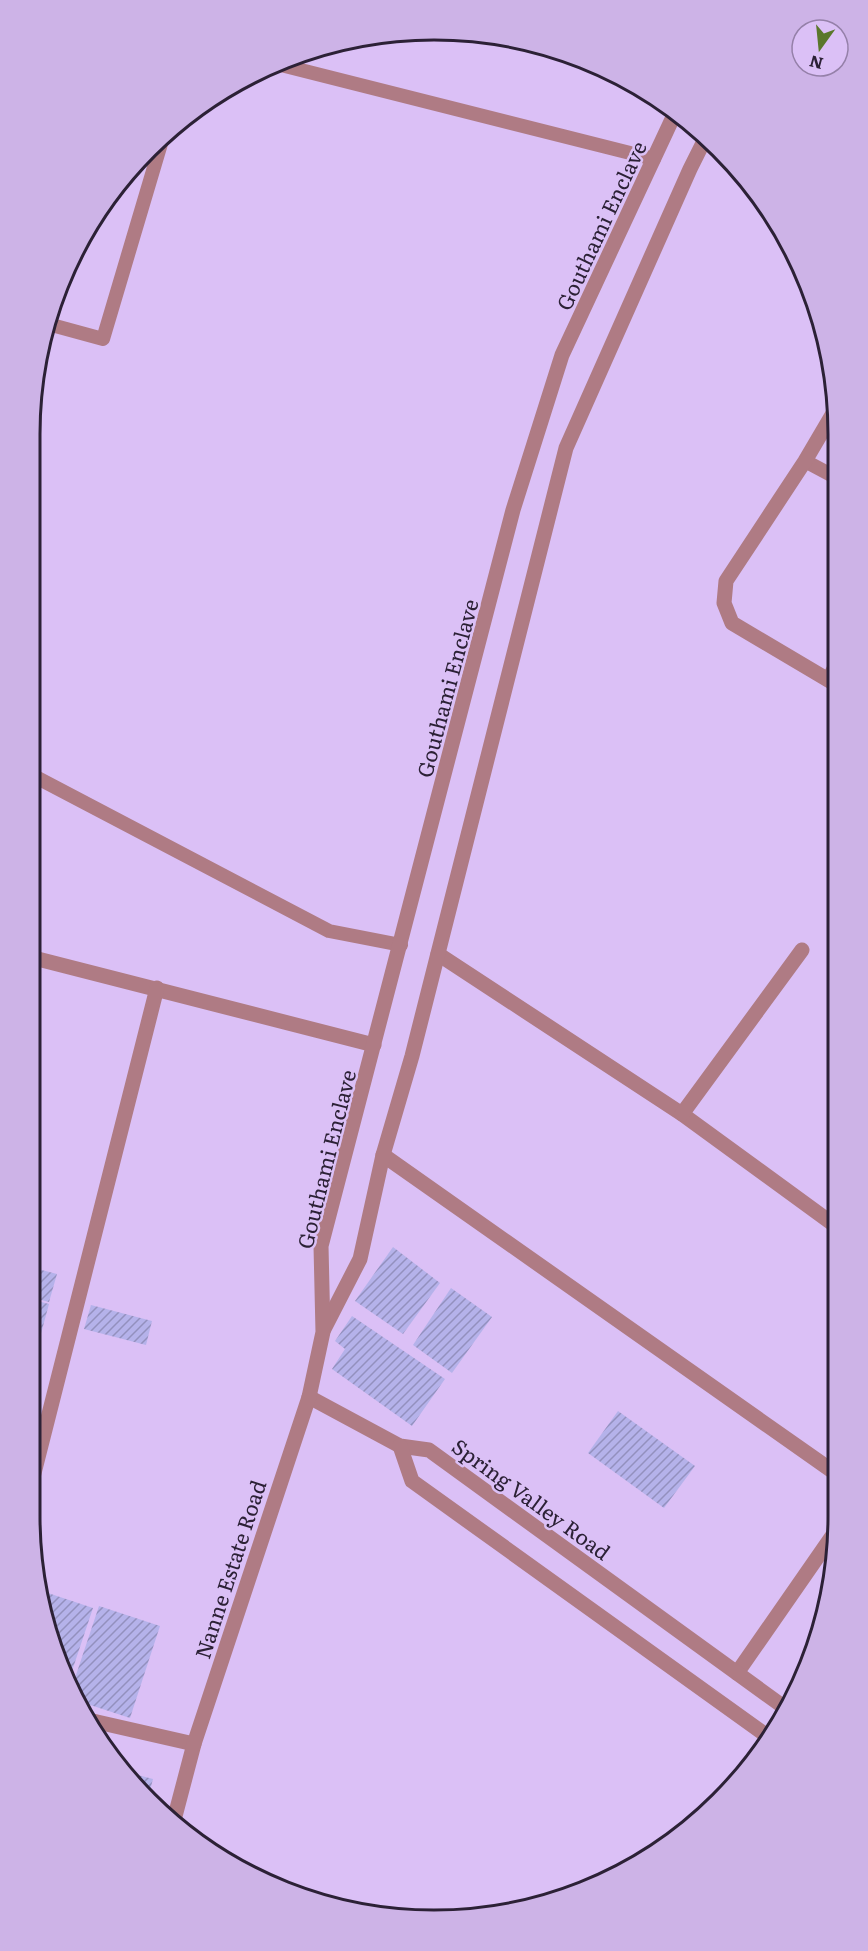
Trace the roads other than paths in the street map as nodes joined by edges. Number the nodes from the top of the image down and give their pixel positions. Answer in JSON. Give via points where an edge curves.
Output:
{"nodes":[{"id":1,"x":290,"y":67,"type":"edge"},
{"id":2,"x":672,"y":120,"type":"edge"},
{"id":3,"x":701,"y":146,"type":"edge"},
{"id":4,"x":158,"y":154,"type":"edge"},
{"id":5,"x":654,"y":159,"type":"junction"},
{"id":6,"x":56,"y":326,"type":"edge"},
{"id":7,"x":828,"y":423,"type":"edge"},
{"id":8,"x":806,"y":460,"type":"junction"},
{"id":9,"x":828,"y":473,"type":"edge"},
{"id":10,"x":828,"y":674,"type":"edge"},
{"id":11,"x":40,"y":779,"type":"edge"},
{"id":12,"x":400,"y":945,"type":"junction"},
{"id":13,"x":802,"y":950,"type":"dead end"},
{"id":14,"x":438,"y":954,"type":"junction"},
{"id":15,"x":40,"y":959,"type":"edge"},
{"id":16,"x":157,"y":988,"type":"junction"},
{"id":17,"x":374,"y":1046,"type":"junction"},
{"id":18,"x":682,"y":1114,"type":"junction"},
{"id":19,"x":384,"y":1155,"type":"junction"},
{"id":20,"x":828,"y":1220,"type":"edge"},
{"id":21,"x":323,"y":1332,"type":"junction"},
{"id":22,"x":309,"y":1397,"type":"junction"},
{"id":23,"x":400,"y":1446,"type":"junction"},
{"id":24,"x":40,"y":1450,"type":"edge"},
{"id":25,"x":828,"y":1468,"type":"edge"},
{"id":26,"x":827,"y":1545,"type":"edge"},
{"id":27,"x":737,"y":1673,"type":"junction"},
{"id":28,"x":780,"y":1704,"type":"edge"},
{"id":29,"x":98,"y":1722,"type":"edge"},
{"id":30,"x":763,"y":1733,"type":"edge"},
{"id":31,"x":194,"y":1744,"type":"junction"},
{"id":32,"x":176,"y":1814,"type":"edge"}],
"edges":[{"from":1,"to":5,"type":"lane"},
{"from":2,"to":5,"type":"street","name":"Gouthami Enclave"},
{"from":3,"to":14,"type":"street","via":[[566,448]]},
{"from":4,"to":6,"type":"lane","via":[[104,339]]},
{"from":5,"to":12,"type":"street","name":"Gouthami Enclave","via":[[562,355],[513,510]]},
{"from":7,"to":8,"type":"street"},
{"from":8,"to":9,"type":"lane"},
{"from":8,"to":10,"type":"street","via":[[726,581],[724,603],[732,624]]},
{"from":11,"to":12,"type":"lane","via":[[329,931]]},
{"from":12,"to":17,"type":"street","name":"Gouthami Enclave"},
{"from":13,"to":18,"type":"street"},
{"from":14,"to":18,"type":"street"},
{"from":14,"to":19,"type":"street"},
{"from":15,"to":16,"type":"street"},
{"from":16,"to":17,"type":"street"},
{"from":16,"to":24,"type":"street"},
{"from":17,"to":21,"type":"street","name":"Gouthami Enclave","via":[[321,1246]]},
{"from":18,"to":20,"type":"street"},
{"from":19,"to":21,"type":"street","via":[[360,1259]]},
{"from":19,"to":25,"type":"street"},
{"from":21,"to":22,"type":"street","name":"Nanne Estate Road"},
{"from":22,"to":23,"type":"street","name":"Spring Valley Road"},
{"from":22,"to":31,"type":"street","name":"Nanne Estate Road"},
{"from":23,"to":27,"type":"street","name":"Spring Valley Road","via":[[429,1450]]},
{"from":23,"to":30,"type":"street","via":[[412,1481]]},
{"from":26,"to":27,"type":"street"},
{"from":27,"to":28,"type":"street","name":"Spring Valley Road"},
{"from":29,"to":31,"type":"street"},
{"from":31,"to":32,"type":"street","name":"Nanne Estate Road"}]}
